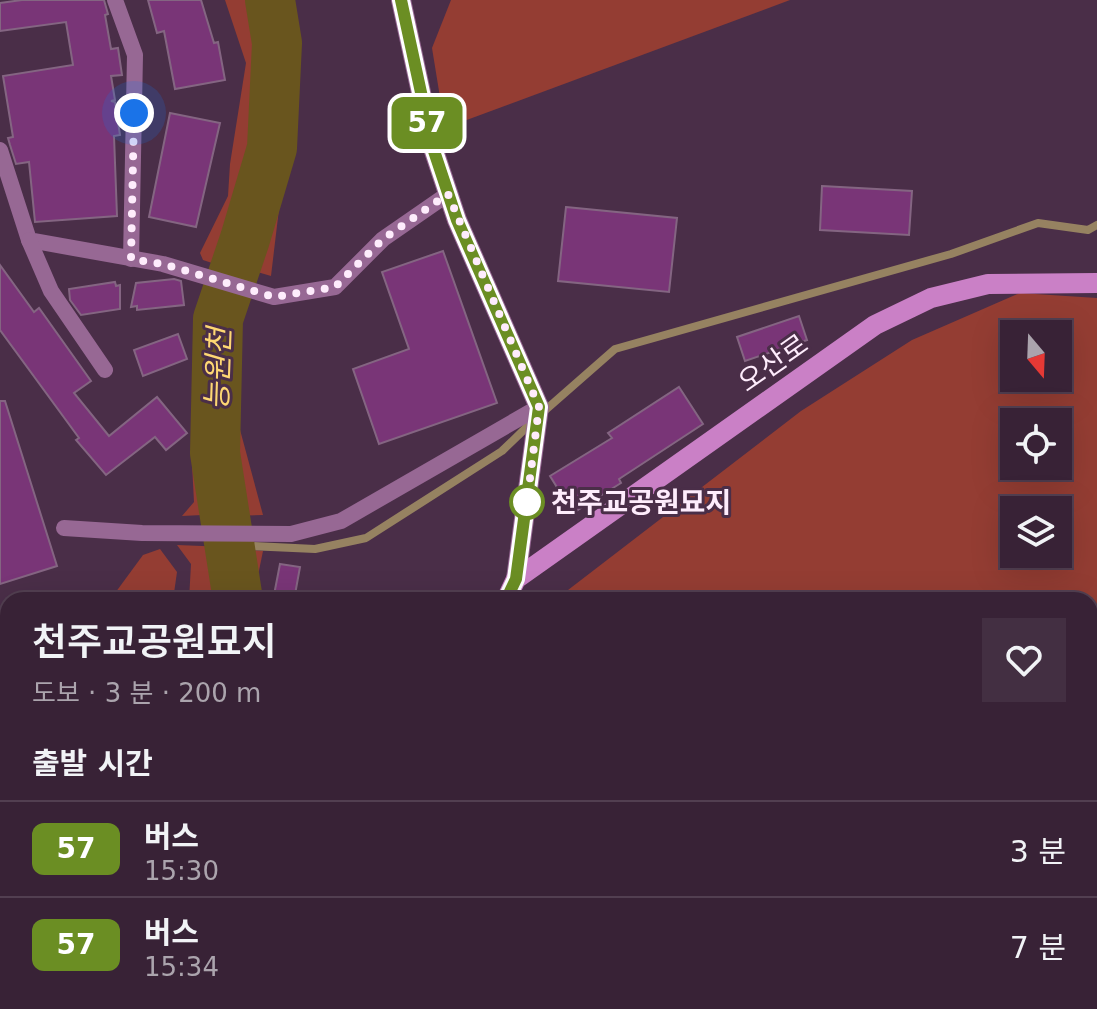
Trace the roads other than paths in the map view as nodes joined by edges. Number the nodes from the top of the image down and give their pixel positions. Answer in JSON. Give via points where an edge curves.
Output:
{"nodes":[{"id":1,"x":115,"y":0,"type":"edge"},
{"id":2,"x":401,"y":0,"type":"edge"},
{"id":3,"x":0,"y":150,"type":"edge"},
{"id":4,"x":448,"y":194,"type":"junction"},
{"id":5,"x":29,"y":240,"type":"junction"},
{"id":6,"x":131,"y":259,"type":"junction"},
{"id":7,"x":1097,"y":283,"type":"edge"},
{"id":8,"x":105,"y":370,"type":"dead end"},
{"id":9,"x":538,"y":408,"type":"junction"},
{"id":10,"x":64,"y":528,"type":"dead end"},
{"id":11,"x":516,"y":579,"type":"junction"},
{"id":12,"x":510,"y":592,"type":"edge"}],
"edges":[{"from":1,"to":6,"type":"lane","via":[[135,55]]},
{"from":2,"to":4,"type":"street"},
{"from":3,"to":5,"type":"lane"},
{"from":4,"to":6,"type":"lane","via":[[383,239],[335,287],[274,297]]},
{"from":4,"to":9,"type":"street"},
{"from":5,"to":6,"type":"lane"},
{"from":5,"to":8,"type":"lane","via":[[51,291]]},
{"from":7,"to":11,"type":"street","name":"오산로","via":[[988,284],[903,310]]},
{"from":9,"to":10,"type":"lane","via":[[341,521],[291,534]]},
{"from":9,"to":11,"type":"street","name":"오산로"},
{"from":11,"to":12,"type":"street","name":"오산로"}]}
